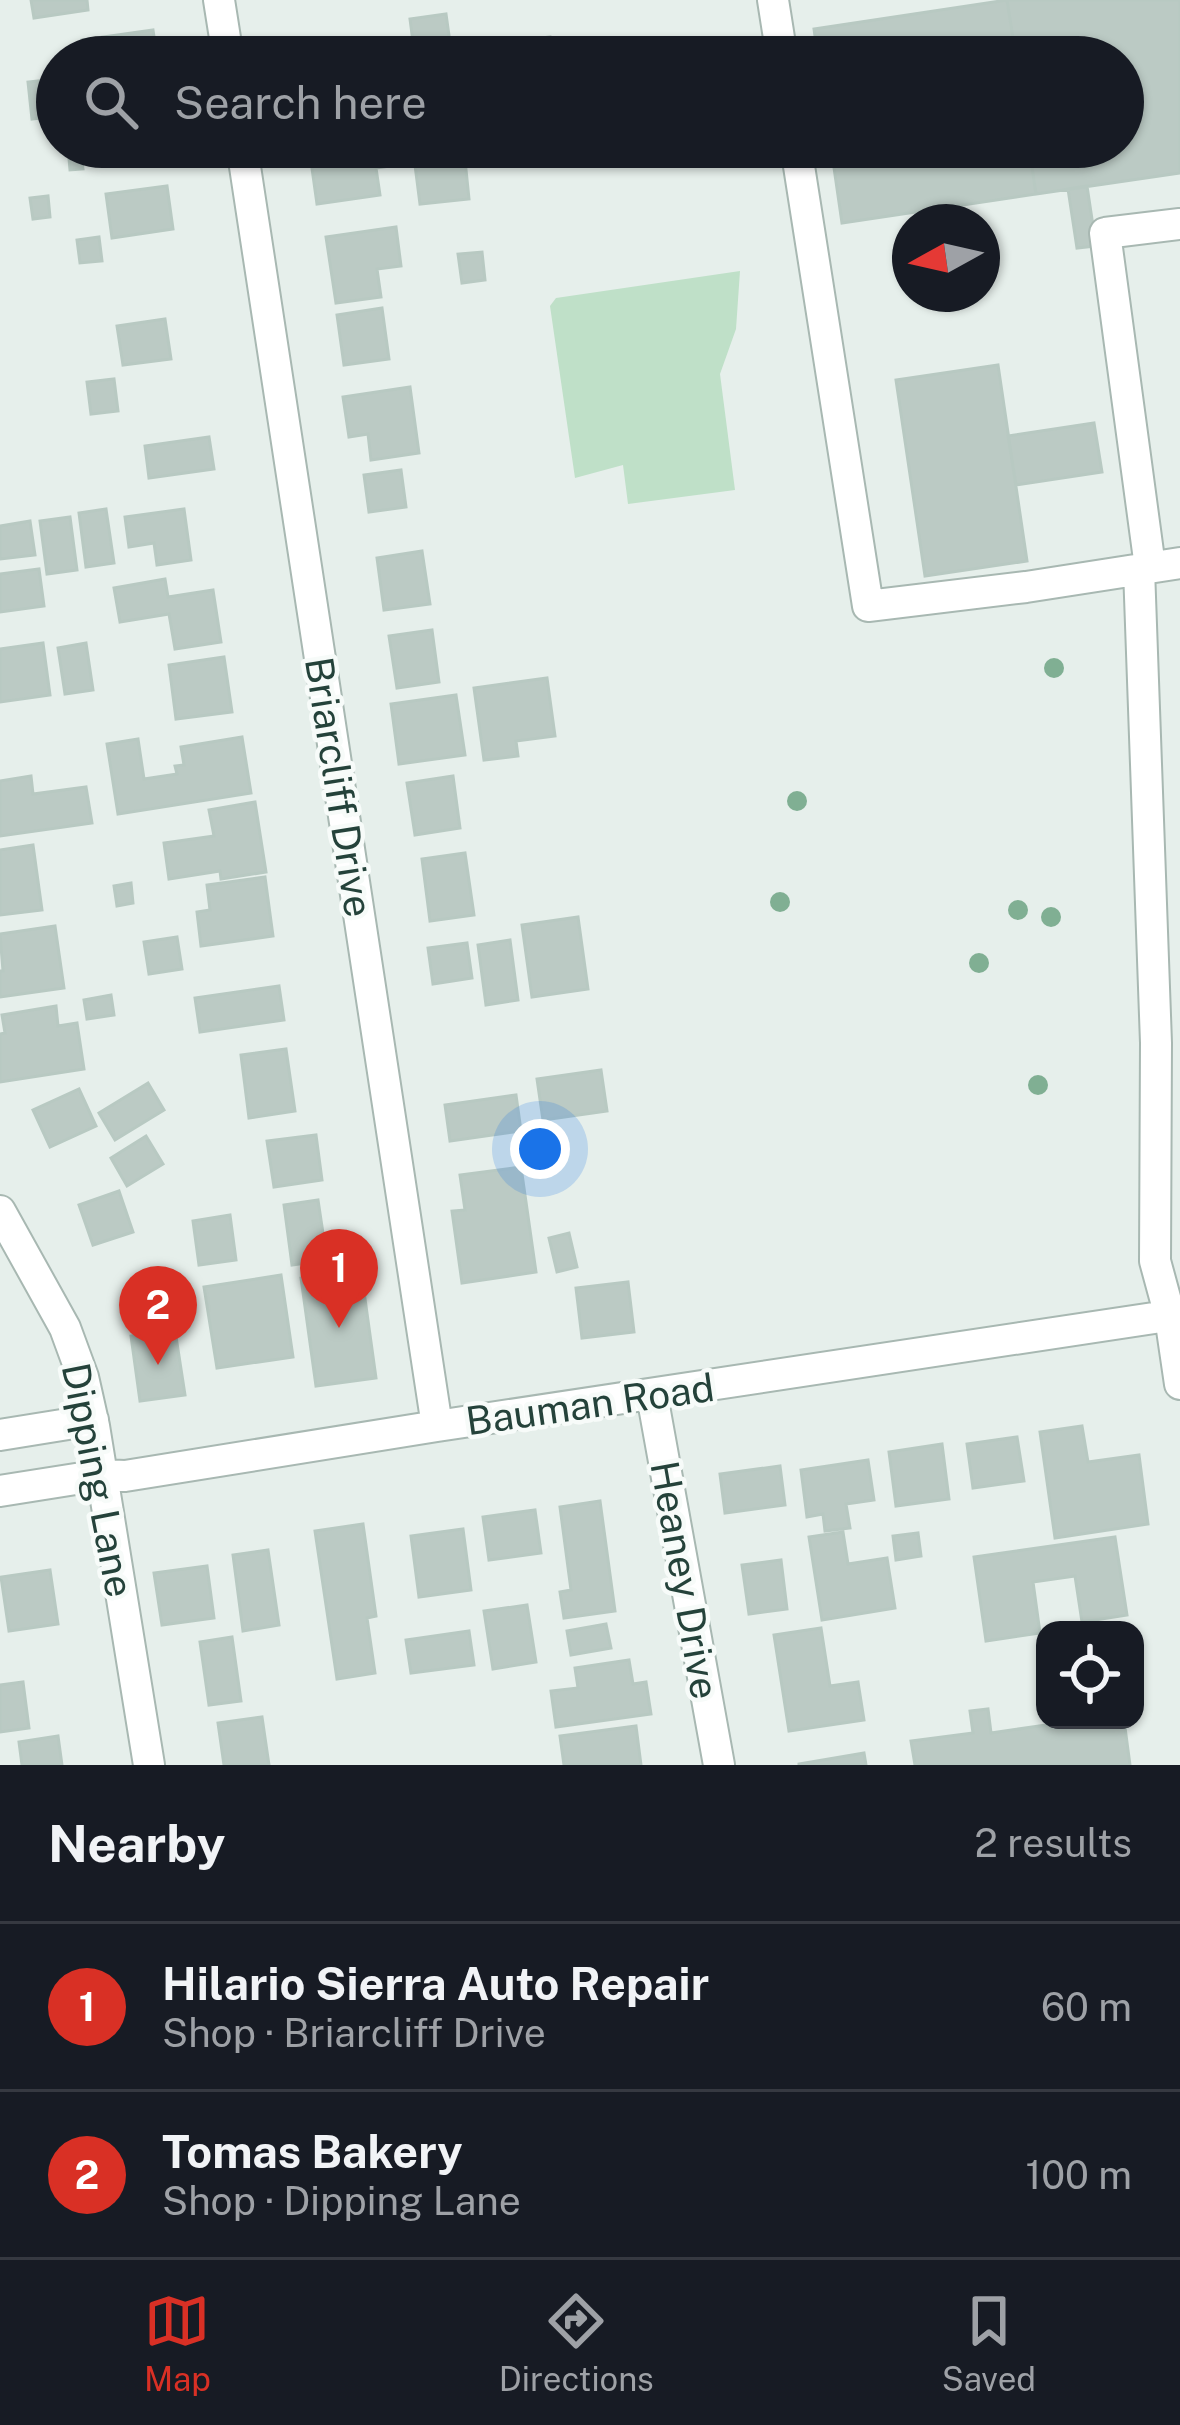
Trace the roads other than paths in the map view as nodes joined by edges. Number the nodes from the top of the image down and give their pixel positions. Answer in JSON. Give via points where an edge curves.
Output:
{"nodes":[{"id":1,"x":219,"y":0,"type":"edge"},
{"id":2,"x":773,"y":0,"type":"edge"},
{"id":3,"x":225,"y":36,"type":"edge"},
{"id":4,"x":779,"y":36,"type":"edge"},
{"id":5,"x":245,"y":168,"type":"edge"},
{"id":6,"x":799,"y":168,"type":"edge"},
{"id":7,"x":1180,"y":224,"type":"edge"},
{"id":8,"x":1156,"y":567,"type":"edge"},
{"id":9,"x":0,"y":1211,"type":"edge"},
{"id":10,"x":1175,"y":1315,"type":"edge"},
{"id":11,"x":1180,"y":1384,"type":"edge"},
{"id":12,"x":652,"y":1395,"type":"junction"},
{"id":13,"x":93,"y":1420,"type":"junction"},
{"id":14,"x":437,"y":1426,"type":"junction"},
{"id":15,"x":31,"y":1430,"type":"junction"},
{"id":16,"x":0,"y":1435,"type":"edge"},
{"id":17,"x":101,"y":1475,"type":"junction"},
{"id":18,"x":39,"y":1485,"type":"junction"},
{"id":19,"x":0,"y":1490,"type":"edge"},
{"id":20,"x":149,"y":1765,"type":"edge"},
{"id":21,"x":719,"y":1765,"type":"edge"}],
"edges":[{"from":1,"to":3,"type":"street"},
{"from":2,"to":4,"type":"street"},
{"from":5,"to":14,"type":"street","name":"Briarcliff Drive"},
{"from":6,"to":8,"type":"street","via":[[868,606]]},
{"from":7,"to":8,"type":"street","via":[[1105,233]]},
{"from":8,"to":10,"type":"street","via":[[1155,1261]]},
{"from":9,"to":13,"type":"street","name":"Dipping Lane","via":[[65,1328]]},
{"from":10,"to":11,"type":"street"},
{"from":10,"to":12,"type":"street","name":"Bauman Road"},
{"from":12,"to":14,"type":"street","name":"Bauman Road"},
{"from":12,"to":21,"type":"street","name":"Heaney Drive"},
{"from":13,"to":15,"type":"street"},
{"from":13,"to":17,"type":"street","name":"Dipping Lane"},
{"from":14,"to":17,"type":"street","name":"Bauman Road"},
{"from":15,"to":16,"type":"street"},
{"from":15,"to":18,"type":"street"},
{"from":17,"to":18,"type":"street","name":"Bauman Road"},
{"from":17,"to":20,"type":"street","name":"Dipping Lane"},
{"from":18,"to":19,"type":"street","name":"Bauman Road"}]}
